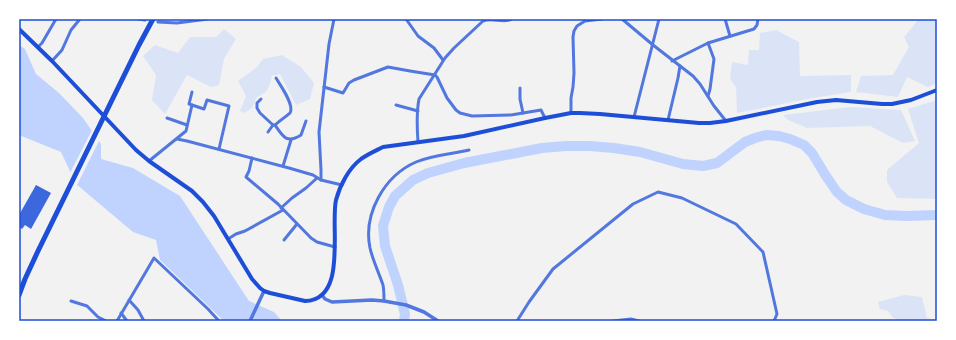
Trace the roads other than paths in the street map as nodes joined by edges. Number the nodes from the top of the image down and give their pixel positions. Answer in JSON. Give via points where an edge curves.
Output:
{"nodes":[{"id":1,"x":56,"y":19,"type":"edge"},
{"id":2,"x":80,"y":19,"type":"edge"},
{"id":3,"x":138,"y":19,"type":"edge"},
{"id":4,"x":208,"y":19,"type":"edge"},
{"id":5,"x":334,"y":19,"type":"edge"},
{"id":6,"x":406,"y":19,"type":"edge"},
{"id":7,"x":512,"y":19,"type":"edge"},
{"id":8,"x":602,"y":19,"type":"edge"},
{"id":9,"x":622,"y":19,"type":"edge"},
{"id":10,"x":659,"y":19,"type":"edge"},
{"id":11,"x":725,"y":19,"type":"edge"},
{"id":12,"x":758,"y":19,"type":"edge"},
{"id":13,"x":146,"y":20,"type":"dead end"},
{"id":14,"x":156,"y":21,"type":"edge"},
{"id":15,"x":166,"y":21,"type":"edge"},
{"id":16,"x":19,"y":29,"type":"edge"},
{"id":17,"x":730,"y":36,"type":"junction"},
{"id":18,"x":708,"y":44,"type":"junction"},
{"id":19,"x":653,"y":45,"type":"junction"},
{"id":20,"x":38,"y":47,"type":"junction"},
{"id":21,"x":443,"y":60,"type":"junction"},
{"id":22,"x":52,"y":61,"type":"junction"},
{"id":23,"x":672,"y":61,"type":"junction"},
{"id":24,"x":680,"y":66,"type":"junction"},
{"id":25,"x":435,"y":74,"type":"junction"},
{"id":26,"x":276,"y":78,"type":"dead end"},
{"id":27,"x":324,"y":87,"type":"junction"},
{"id":28,"x":520,"y":88,"type":"dead end"},
{"id":29,"x":937,"y":90,"type":"edge"},
{"id":30,"x":192,"y":92,"type":"dead end"},
{"id":31,"x":708,"y":96,"type":"junction"},
{"id":32,"x":261,"y":99,"type":"dead end"},
{"id":33,"x":192,"y":105,"type":"junction"},
{"id":34,"x":396,"y":105,"type":"dead end"},
{"id":35,"x":418,"y":111,"type":"junction"},
{"id":36,"x":523,"y":113,"type":"junction"},
{"id":37,"x":571,"y":113,"type":"junction"},
{"id":38,"x":634,"y":117,"type":"junction"},
{"id":39,"x":167,"y":118,"type":"dead end"},
{"id":40,"x":545,"y":118,"type":"junction"},
{"id":41,"x":668,"y":120,"type":"junction"},
{"id":42,"x":306,"y":122,"type":"dead end"},
{"id":43,"x":726,"y":122,"type":"junction"},
{"id":44,"x":187,"y":125,"type":"junction"},
{"id":45,"x":274,"y":125,"type":"junction"},
{"id":46,"x":268,"y":132,"type":"dead end"},
{"id":47,"x":177,"y":139,"type":"junction"},
{"id":48,"x":291,"y":140,"type":"junction"},
{"id":49,"x":418,"y":142,"type":"junction"},
{"id":50,"x":219,"y":149,"type":"junction"},
{"id":51,"x":469,"y":150,"type":"dead end"},
{"id":52,"x":252,"y":158,"type":"junction"},
{"id":53,"x":149,"y":161,"type":"junction"},
{"id":54,"x":283,"y":166,"type":"junction"},
{"id":55,"x":317,"y":178,"type":"junction"},
{"id":56,"x":321,"y":180,"type":"junction"},
{"id":57,"x":342,"y":185,"type":"junction"},
{"id":58,"x":282,"y":209,"type":"junction"},
{"id":59,"x":297,"y":224,"type":"junction"},
{"id":60,"x":228,"y":239,"type":"junction"},
{"id":61,"x":284,"y":240,"type":"dead end"},
{"id":62,"x":335,"y":246,"type":"junction"},
{"id":63,"x":264,"y":291,"type":"junction"},
{"id":64,"x":19,"y":295,"type":"edge"},
{"id":65,"x":322,"y":295,"type":"junction"},
{"id":66,"x":129,"y":300,"type":"junction"},
{"id":67,"x":71,"y":301,"type":"dead end"},
{"id":68,"x":384,"y":301,"type":"junction"},
{"id":69,"x":121,"y":313,"type":"junction"},
{"id":70,"x":100,"y":319,"type":"edge"},
{"id":71,"x":106,"y":321,"type":"edge"},
{"id":72,"x":117,"y":321,"type":"edge"},
{"id":73,"x":127,"y":321,"type":"edge"},
{"id":74,"x":144,"y":321,"type":"edge"},
{"id":75,"x":219,"y":321,"type":"edge"},
{"id":76,"x":250,"y":321,"type":"edge"},
{"id":77,"x":438,"y":321,"type":"edge"},
{"id":78,"x":517,"y":321,"type":"edge"},
{"id":79,"x":613,"y":321,"type":"edge"},
{"id":80,"x":639,"y":321,"type":"edge"},
{"id":81,"x":774,"y":321,"type":"edge"}],
"edges":[{"from":1,"to":20,"type":"street"},
{"from":2,"to":22,"type":"street","via":[[71,30],[62,50]]},
{"from":3,"to":13,"type":"street"},
{"from":4,"to":15,"type":"street","via":[[177,23]]},
{"from":5,"to":27,"type":"street"},
{"from":6,"to":21,"type":"street","via":[[418,36],[434,48]]},
{"from":7,"to":21,"type":"street","via":[[483,21]]},
{"from":8,"to":37,"type":"street","via":[[585,21],[574,31]]},
{"from":9,"to":19,"type":"street"},
{"from":10,"to":19,"type":"street"},
{"from":11,"to":17,"type":"street"},
{"from":12,"to":17,"type":"street","via":[[754,29]]},
{"from":14,"to":15,"type":"street"},
{"from":14,"to":64,"type":"highway","via":[[139,45]]},
{"from":16,"to":20,"type":"main road"},
{"from":17,"to":18,"type":"street"},
{"from":18,"to":23,"type":"street"},
{"from":18,"to":31,"type":"street","via":[[714,59]]},
{"from":19,"to":23,"type":"street"},
{"from":19,"to":38,"type":"street"},
{"from":20,"to":22,"type":"main road"},
{"from":21,"to":25,"type":"street"},
{"from":22,"to":53,"type":"main road"},
{"from":23,"to":24,"type":"street"},
{"from":24,"to":31,"type":"street","via":[[693,76]]},
{"from":24,"to":41,"type":"street"},
{"from":25,"to":27,"type":"street","via":[[388,67],[354,80],[342,93]]},
{"from":25,"to":35,"type":"street","via":[[420,100]]},
{"from":25,"to":36,"type":"street","via":[[447,98],[460,113],[472,116]]},
{"from":26,"to":45,"type":"street","via":[[290,101],[291,109],[290,114]]},
{"from":27,"to":56,"type":"street","via":[[319,132]]},
{"from":28,"to":36,"type":"street"},
{"from":29,"to":43,"type":"main road","via":[[892,104],[836,100],[817,102]]},
{"from":30,"to":33,"type":"street","via":[[189,104]]},
{"from":31,"to":43,"type":"street"},
{"from":32,"to":45,"type":"street","via":[[257,103],[257,108]]},
{"from":33,"to":44,"type":"street"},
{"from":33,"to":50,"type":"street","via":[[204,109],[207,100],[229,106]]},
{"from":34,"to":35,"type":"street"},
{"from":35,"to":49,"type":"street"},
{"from":36,"to":40,"type":"street","via":[[541,110]]},
{"from":37,"to":38,"type":"main road"},
{"from":37,"to":40,"type":"main road"},
{"from":38,"to":41,"type":"main road"},
{"from":39,"to":44,"type":"street"},
{"from":40,"to":49,"type":"main road","via":[[464,136]]},
{"from":41,"to":43,"type":"main road","via":[[710,124]]},
{"from":42,"to":48,"type":"street","via":[[301,135]]},
{"from":44,"to":47,"type":"street","via":[[186,131]]},
{"from":45,"to":46,"type":"street"},
{"from":45,"to":48,"type":"street","via":[[284,138]]},
{"from":47,"to":50,"type":"street"},
{"from":47,"to":53,"type":"street"},
{"from":48,"to":54,"type":"street"},
{"from":49,"to":57,"type":"main road","via":[[383,147],[371,153],[350,170]]},
{"from":50,"to":52,"type":"street"},
{"from":51,"to":68,"type":"street","via":[[414,163],[392,179],[380,194],[373,208],[369,235],[370,247],[383,287]]},
{"from":52,"to":54,"type":"street"},
{"from":52,"to":58,"type":"street","via":[[246,177]]},
{"from":53,"to":60,"type":"main road","via":[[198,197]]},
{"from":54,"to":55,"type":"street"},
{"from":55,"to":56,"type":"street"},
{"from":55,"to":58,"type":"street"},
{"from":56,"to":57,"type":"street"},
{"from":57,"to":62,"type":"main road","via":[[336,202]]},
{"from":58,"to":59,"type":"street"},
{"from":58,"to":60,"type":"street"},
{"from":59,"to":61,"type":"street"},
{"from":59,"to":62,"type":"street","via":[[316,242]]},
{"from":60,"to":63,"type":"main road","via":[[252,279]]},
{"from":62,"to":65,"type":"main road","via":[[330,285]]},
{"from":63,"to":65,"type":"main road","via":[[305,301]]},
{"from":63,"to":76,"type":"street"},
{"from":65,"to":68,"type":"street","via":[[332,302]]},
{"from":66,"to":69,"type":"street"},
{"from":66,"to":74,"type":"street"},
{"from":66,"to":75,"type":"street","via":[[154,258]]},
{"from":67,"to":70,"type":"street","via":[[88,306]]},
{"from":68,"to":77,"type":"street","via":[[406,305]]},
{"from":69,"to":72,"type":"street"},
{"from":69,"to":73,"type":"street"},
{"from":70,"to":71,"type":"street"},
{"from":78,"to":81,"type":"street","via":[[553,269],[634,204],[658,192],[682,198],[736,224],[763,252],[778,314]]},
{"from":79,"to":80,"type":"street"}]}
